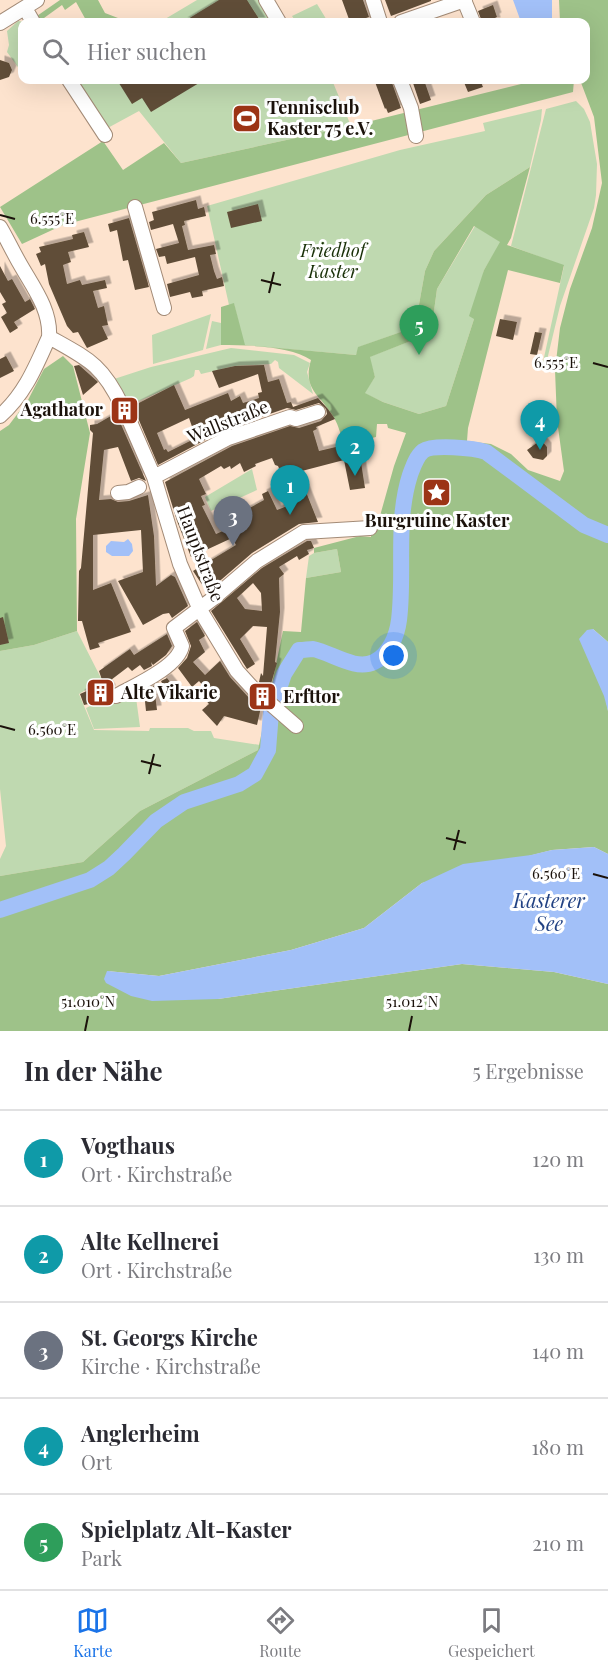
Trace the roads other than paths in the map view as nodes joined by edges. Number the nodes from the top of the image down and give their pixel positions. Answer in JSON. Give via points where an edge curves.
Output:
{"nodes":[{"id":1,"x":37,"y":0,"type":"edge"},
{"id":2,"x":266,"y":0,"type":"edge"},
{"id":3,"x":373,"y":0,"type":"edge"},
{"id":4,"x":465,"y":0,"type":"edge"},
{"id":5,"x":25,"y":8,"type":"junction"},
{"id":6,"x":31,"y":18,"type":"edge"},
{"id":7,"x":277,"y":18,"type":"edge"},
{"id":8,"x":379,"y":18,"type":"edge"},
{"id":9,"x":413,"y":18,"type":"edge"},
{"id":10,"x":472,"y":18,"type":"edge"},
{"id":11,"x":0,"y":23,"type":"edge"},
{"id":12,"x":72,"y":84,"type":"edge"},
{"id":13,"x":402,"y":84,"type":"edge"},
{"id":14,"x":105,"y":135,"type":"dead end"},
{"id":15,"x":416,"y":136,"type":"dead end"},
{"id":16,"x":135,"y":207,"type":"dead end"},
{"id":17,"x":0,"y":227,"type":"edge"},
{"id":18,"x":5,"y":248,"type":"edge"},
{"id":19,"x":164,"y":308,"type":"dead end"},
{"id":20,"x":49,"y":337,"type":"junction"},
{"id":21,"x":318,"y":412,"type":"dead end"},
{"id":22,"x":0,"y":416,"type":"edge"},
{"id":23,"x":148,"y":482,"type":"junction"},
{"id":24,"x":118,"y":493,"type":"dead end"},
{"id":25,"x":372,"y":527,"type":"dead end"},
{"id":26,"x":200,"y":610,"type":"junction"},
{"id":27,"x":116,"y":696,"type":"dead end"},
{"id":28,"x":296,"y":726,"type":"dead end"}],
"edges":[{"from":1,"to":5,"type":"street"},
{"from":2,"to":7,"type":"street"},
{"from":3,"to":8,"type":"street"},
{"from":4,"to":9,"type":"street"},
{"from":4,"to":10,"type":"street"},
{"from":5,"to":6,"type":"street"},
{"from":5,"to":11,"type":"street"},
{"from":12,"to":14,"type":"street"},
{"from":13,"to":15,"type":"street"},
{"from":16,"to":19,"type":"street"},
{"from":17,"to":18,"type":"street"},
{"from":18,"to":20,"type":"street","via":[[46,311]]},
{"from":20,"to":22,"type":"street","via":[[29,382]]},
{"from":20,"to":23,"type":"street","name":"Hauptstraße","via":[[98,367],[124,411]]},
{"from":21,"to":23,"type":"street","name":"Wallstraße","via":[[228,438]]},
{"from":23,"to":24,"type":"street","name":"Wallstraße"},
{"from":23,"to":26,"type":"street","name":"Hauptstraße"},
{"from":25,"to":26,"type":"street","via":[[304,532],[257,561]]},
{"from":26,"to":27,"type":"street","via":[[174,628],[182,646],[172,662]]},
{"from":26,"to":28,"type":"street","name":"Hauptstraße","via":[[237,671]]}]}
